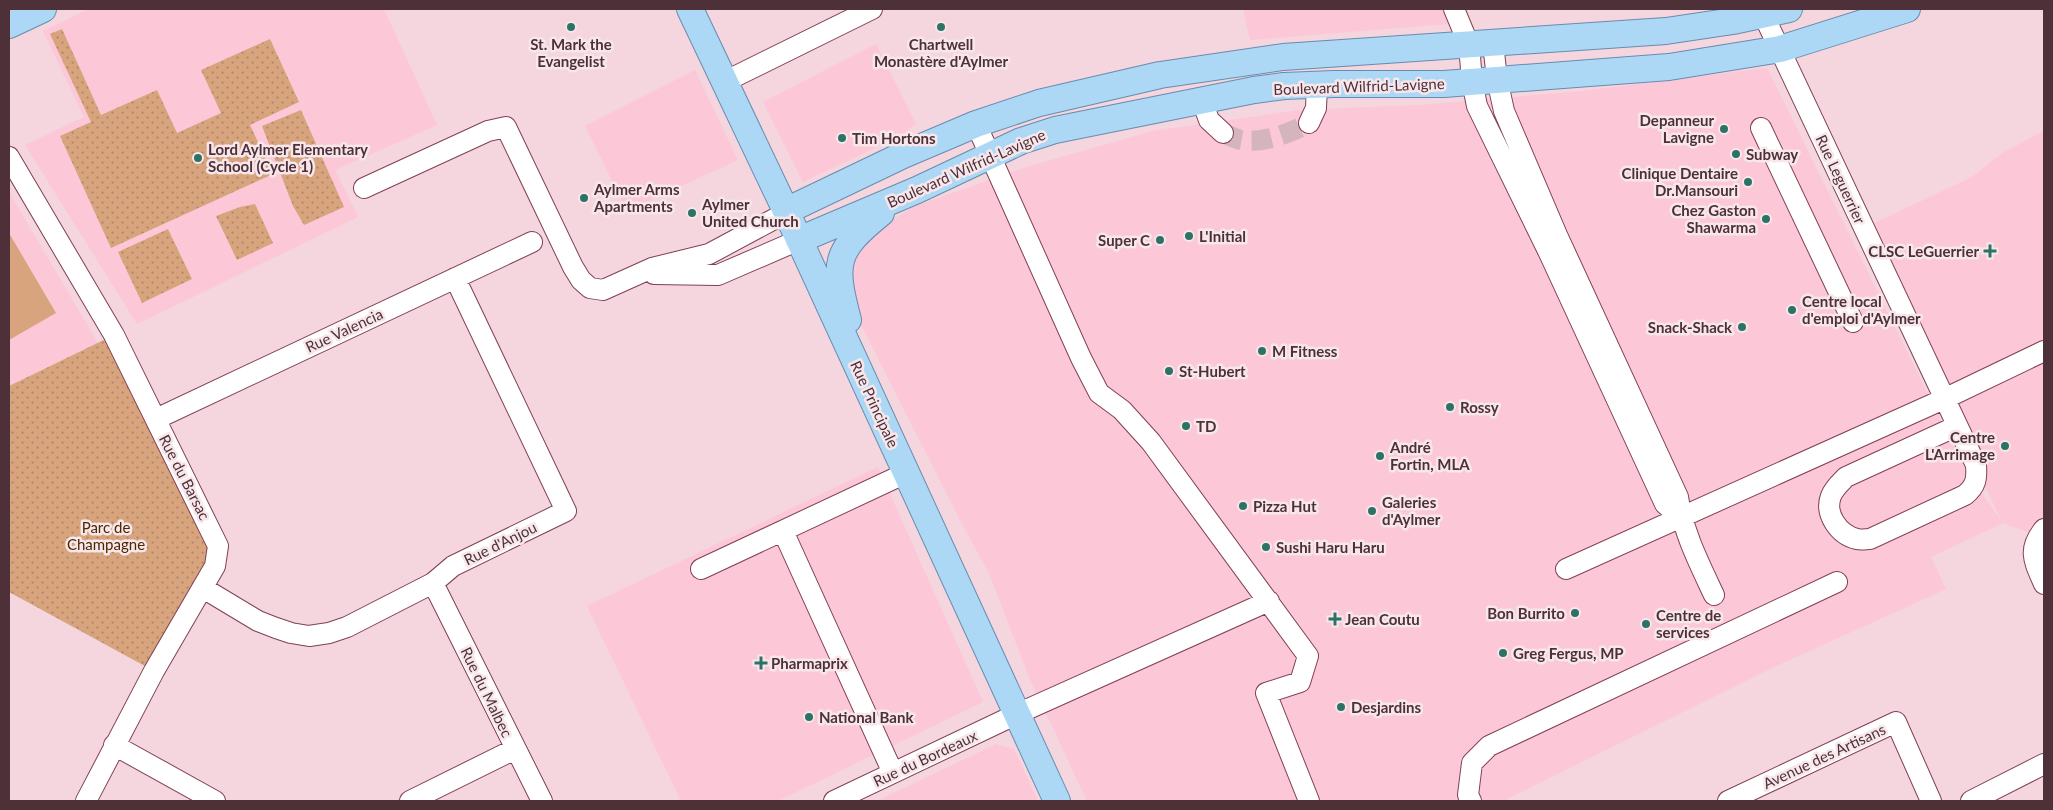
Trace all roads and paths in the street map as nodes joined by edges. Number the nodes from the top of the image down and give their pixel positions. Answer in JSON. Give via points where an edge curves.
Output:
{"nodes":[{"id":1,"x":43,"y":9,"type":"edge"},
{"id":2,"x":690,"y":9,"type":"edge"},
{"id":3,"x":872,"y":9,"type":"edge"},
{"id":4,"x":1454,"y":9,"type":"edge"},
{"id":5,"x":1789,"y":9,"type":"edge"},
{"id":6,"x":1907,"y":9,"type":"edge"},
{"id":7,"x":1763,"y":14,"type":"junction"},
{"id":8,"x":9,"y":25,"type":"edge"},
{"id":9,"x":1481,"y":44,"type":"junction"},
{"id":10,"x":1780,"y":49,"type":"junction"},
{"id":11,"x":1485,"y":80,"type":"junction"},
{"id":12,"x":724,"y":82,"type":"junction"},
{"id":13,"x":1317,"y":84,"type":"junction"},
{"id":14,"x":1202,"y":101,"type":"junction"},
{"id":15,"x":1309,"y":123,"type":"dead end"},
{"id":16,"x":976,"y":124,"type":"junction"},
{"id":17,"x":1761,"y":128,"type":"dead end"},
{"id":18,"x":1223,"y":133,"type":"tunnel mouth"},
{"id":19,"x":990,"y":155,"type":"junction"},
{"id":20,"x":9,"y":157,"type":"edge"},
{"id":21,"x":364,"y":188,"type":"dead end"},
{"id":22,"x":917,"y":190,"type":"junction"},
{"id":23,"x":786,"y":211,"type":"junction"},
{"id":24,"x":799,"y":240,"type":"junction"},
{"id":25,"x":532,"y":242,"type":"dead end"},
{"id":26,"x":640,"y":273,"type":"junction"},
{"id":27,"x":455,"y":278,"type":"junction"},
{"id":28,"x":1853,"y":322,"type":"dead end"},
{"id":29,"x":2044,"y":351,"type":"edge"},
{"id":30,"x":864,"y":382,"type":"junction"},
{"id":31,"x":1944,"y":399,"type":"junction"},
{"id":32,"x":156,"y":419,"type":"junction"},
{"id":33,"x":1957,"y":426,"type":"junction"},
{"id":34,"x":906,"y":473,"type":"junction"},
{"id":35,"x":1681,"y":518,"type":"junction"},
{"id":36,"x":2044,"y":529,"type":"edge"},
{"id":37,"x":782,"y":531,"type":"junction"},
{"id":38,"x":701,"y":569,"type":"dead end"},
{"id":39,"x":1566,"y":569,"type":"dead end"},
{"id":40,"x":1837,"y":582,"type":"dead end"},
{"id":41,"x":433,"y":583,"type":"junction"},
{"id":42,"x":2044,"y":584,"type":"edge"},
{"id":43,"x":203,"y":588,"type":"junction"},
{"id":44,"x":1714,"y":595,"type":"dead end"},
{"id":45,"x":1269,"y":601,"type":"junction"},
{"id":46,"x":1017,"y":714,"type":"junction"},
{"id":47,"x":114,"y":745,"type":"junction"},
{"id":48,"x":515,"y":749,"type":"junction"},
{"id":49,"x":2044,"y":764,"type":"edge"},
{"id":50,"x":893,"y":773,"type":"junction"},
{"id":51,"x":1465,"y":799,"type":"edge"},
{"id":52,"x":86,"y":801,"type":"edge"},
{"id":53,"x":215,"y":801,"type":"edge"},
{"id":54,"x":410,"y":801,"type":"edge"},
{"id":55,"x":542,"y":801,"type":"edge"},
{"id":56,"x":834,"y":801,"type":"edge"},
{"id":57,"x":1057,"y":801,"type":"edge"},
{"id":58,"x":1309,"y":801,"type":"edge"},
{"id":59,"x":1728,"y":801,"type":"edge"},
{"id":60,"x":1931,"y":801,"type":"edge"},
{"id":61,"x":1970,"y":801,"type":"edge"}],
"edges":[{"from":1,"to":8,"type":"main road"},
{"from":2,"to":12,"type":"main road","name":"Rue Principale"},
{"from":3,"to":12,"type":"street"},
{"from":4,"to":9,"type":"street"},
{"from":5,"to":7,"type":"main road","name":"Boulevard Wilfrid-Lavigne"},
{"from":6,"to":10,"type":"main road","name":"Boulevard Wilfrid-Lavigne"},
{"from":7,"to":9,"type":"main road","name":"Boulevard Wilfrid-Lavigne","via":[[1666,31]]},
{"from":7,"to":10,"type":"street","name":"Rue Leguerrier"},
{"from":9,"to":11,"type":"street"},
{"from":9,"to":16,"type":"main road","name":"Boulevard Wilfrid-Lavigne","via":[[1214,66],[1108,86]]},
{"from":10,"to":11,"type":"main road","name":"Boulevard Wilfrid-Lavigne","via":[[1670,67]]},
{"from":10,"to":31,"type":"street","name":"Rue Leguerrier"},
{"from":11,"to":13,"type":"main road","name":"Boulevard Wilfrid-Lavigne","via":[[1444,84]]},
{"from":11,"to":35,"type":"street","via":[[1477,106],[1665,504]]},
{"from":12,"to":23,"type":"main road","name":"Rue Principale"},
{"from":13,"to":14,"type":"main road","name":"Boulevard Wilfrid-Lavigne","via":[[1284,86]]},
{"from":13,"to":15,"type":"street","via":[[1316,108]]},
{"from":14,"to":18,"type":"street","via":[[1209,120]]},
{"from":14,"to":19,"type":"main road","name":"Boulevard Wilfrid-Lavigne","via":[[1055,130]]},
{"from":16,"to":19,"type":"street"},
{"from":16,"to":23,"type":"main road","name":"Boulevard Wilfrid-Lavigne"},
{"from":17,"to":28,"type":"street"},
{"from":19,"to":22,"type":"main road","name":"Boulevard Wilfrid-Lavigne"},
{"from":19,"to":45,"type":"street","via":[[1081,358],[1100,393],[1122,410],[1151,442]]},
{"from":20,"to":32,"type":"street","name":"Rue du Barsac","via":[[114,335]]},
{"from":21,"to":26,"type":"street","via":[[488,131],[506,127],[581,280],[590,288],[603,290]]},
{"from":22,"to":24,"type":"main road","name":"Boulevard Wilfrid-Lavigne"},
{"from":22,"to":30,"type":"main road","via":[[864,226],[843,253],[839,275],[841,289]]},
{"from":23,"to":24,"type":"main road","name":"Rue Principale"},
{"from":23,"to":26,"type":"street","via":[[709,254]]},
{"from":24,"to":26,"type":"street","via":[[718,275]]},
{"from":24,"to":30,"type":"main road","name":"Rue Principale"},
{"from":25,"to":27,"type":"street","name":"Rue Valencia"},
{"from":27,"to":32,"type":"street","name":"Rue Valencia"},
{"from":27,"to":41,"type":"street","name":"Rue d'Anjou","via":[[566,511],[453,566]]},
{"from":29,"to":31,"type":"street"},
{"from":30,"to":34,"type":"main road","name":"Rue Principale"},
{"from":31,"to":33,"type":"street","name":"Rue Leguerrier"},
{"from":31,"to":35,"type":"street"},
{"from":32,"to":43,"type":"street","name":"Rue du Barsac","via":[[218,546],[215,566]]},
{"from":33,"to":33,"type":"street","name":"Rue Leguerrier","via":[[1976,465],[1974,488],[1870,539],[1857,539],[1837,527],[1829,507],[1831,496],[1846,477]]},
{"from":34,"to":37,"type":"street"},
{"from":34,"to":46,"type":"main road","name":"Rue Principale"},
{"from":35,"to":39,"type":"street"},
{"from":35,"to":44,"type":"street"},
{"from":36,"to":42,"type":"street","via":[[2033,550]]},
{"from":37,"to":38,"type":"street"},
{"from":37,"to":50,"type":"street"},
{"from":40,"to":51,"type":"street","via":[[1489,746],[1472,763]]},
{"from":41,"to":43,"type":"street","name":"Rue d'Anjou","via":[[347,627],[309,636],[258,621]]},
{"from":41,"to":48,"type":"street","name":"Rue du Malbec"},
{"from":43,"to":47,"type":"street","name":"Rue du Barsac"},
{"from":45,"to":46,"type":"street","name":"Rue du Bordeaux"},
{"from":45,"to":58,"type":"street","via":[[1308,656],[1300,682],[1266,693]]},
{"from":46,"to":50,"type":"street","name":"Rue du Bordeaux"},
{"from":46,"to":57,"type":"main road","name":"Rue Principale"},
{"from":47,"to":52,"type":"street","name":"Rue du Barsac"},
{"from":47,"to":53,"type":"street"},
{"from":48,"to":54,"type":"street"},
{"from":48,"to":55,"type":"street","name":"Rue du Malbec"},
{"from":49,"to":61,"type":"street"},
{"from":50,"to":56,"type":"street","name":"Rue du Bordeaux"},
{"from":59,"to":60,"type":"street","name":"Avenue des Artisans","via":[[1896,722]]}]}
